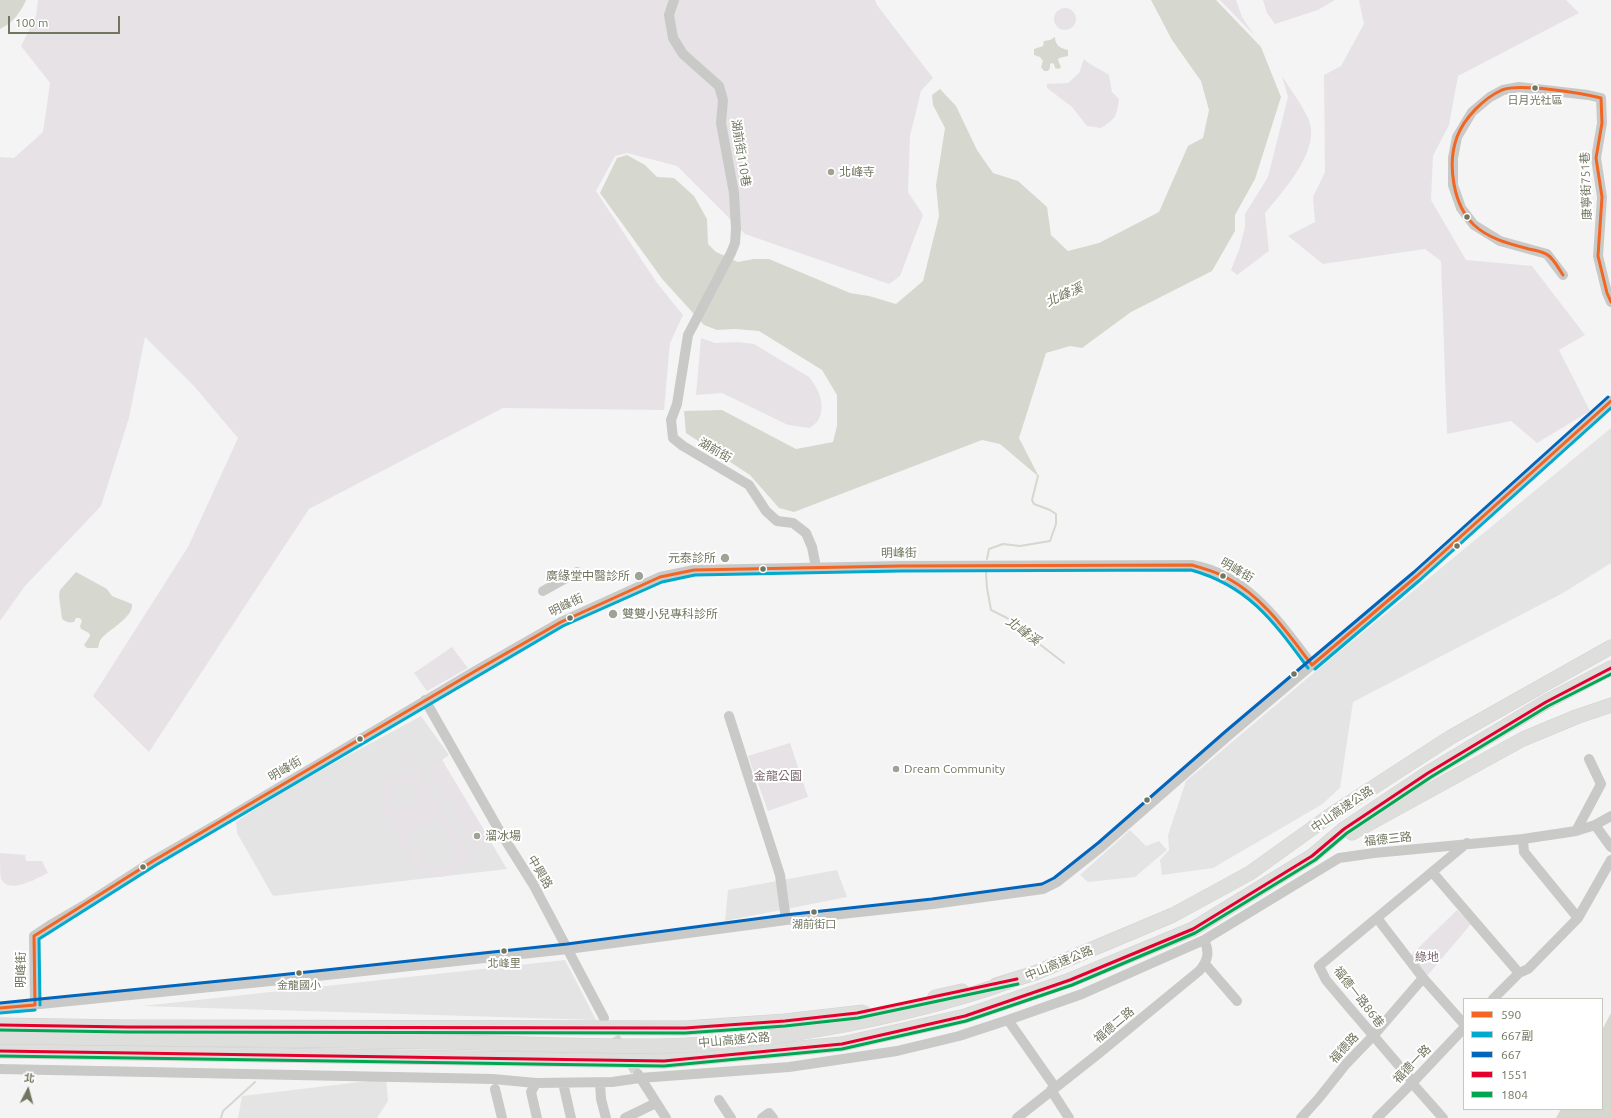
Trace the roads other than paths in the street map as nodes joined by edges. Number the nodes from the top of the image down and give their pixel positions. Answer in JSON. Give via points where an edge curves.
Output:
{"nodes":[{"id":1,"x":674,"y":0,"type":"edge"},
{"id":2,"x":1563,"y":275,"type":"dead end"},
{"id":3,"x":1611,"y":302,"type":"edge"},
{"id":4,"x":695,"y":322,"type":"joint"},
{"id":5,"x":1611,"y":401,"type":"edge"},
{"id":6,"x":816,"y":567,"type":"junction"},
{"id":7,"x":576,"y":572,"type":"dead end"},
{"id":8,"x":543,"y":591,"type":"dead end"},
{"id":9,"x":1611,"y":647,"type":"edge"},
{"id":10,"x":1312,"y":665,"type":"junction"},
{"id":11,"x":1611,"y":668,"type":"edge"},
{"id":12,"x":425,"y":700,"type":"junction"},
{"id":13,"x":1611,"y":705,"type":"edge"},
{"id":14,"x":729,"y":716,"type":"dead end"},
{"id":15,"x":1589,"y":759,"type":"dead end"},
{"id":16,"x":1611,"y":816,"type":"edge"},
{"id":17,"x":1595,"y":825,"type":"junction"},
{"id":18,"x":1576,"y":831,"type":"junction"},
{"id":19,"x":1522,"y":839,"type":"junction"},
{"id":20,"x":1467,"y":844,"type":"junction"},
{"id":21,"x":1611,"y":847,"type":"edge"},
{"id":22,"x":1312,"y":856,"type":"junction"},
{"id":23,"x":1611,"y":860,"type":"edge"},
{"id":24,"x":1433,"y":873,"type":"junction"},
{"id":25,"x":1377,"y":918,"type":"junction"},
{"id":26,"x":1578,"y":918,"type":"junction"},
{"id":27,"x":786,"y":920,"type":"junction"},
{"id":28,"x":1204,"y":940,"type":"junction"},
{"id":29,"x":568,"y":949,"type":"junction"},
{"id":30,"x":1205,"y":964,"type":"junction"},
{"id":31,"x":1519,"y":973,"type":"junction"},
{"id":32,"x":1424,"y":978,"type":"junction"},
{"id":33,"x":1008,"y":982,"type":"junction"},
{"id":34,"x":1494,"y":998,"type":"edge"},
{"id":35,"x":1237,"y":1001,"type":"dead end"},
{"id":36,"x":34,"y":1004,"type":"junction"},
{"id":37,"x":0,"y":1008,"type":"edge"},
{"id":38,"x":604,"y":1018,"type":"tunnel mouth"},
{"id":39,"x":1008,"y":1020,"type":"junction"},
{"id":40,"x":1463,"y":1023,"type":"edge"},
{"id":41,"x":0,"y":1025,"type":"edge"},
{"id":42,"x":1463,"y":1029,"type":"edge"},
{"id":43,"x":1373,"y":1036,"type":"junction"},
{"id":44,"x":0,"y":1037,"type":"edge"},
{"id":45,"x":0,"y":1051,"type":"edge"},
{"id":46,"x":0,"y":1069,"type":"edge"},
{"id":47,"x":638,"y":1075,"type":"junction"},
{"id":48,"x":600,"y":1082,"type":"junction"},
{"id":49,"x":536,"y":1083,"type":"junction"},
{"id":50,"x":563,"y":1083,"type":"junction"},
{"id":51,"x":1413,"y":1083,"type":"junction"},
{"id":52,"x":495,"y":1089,"type":"dead end"},
{"id":53,"x":1053,"y":1089,"type":"junction"},
{"id":54,"x":719,"y":1100,"type":"dead end"},
{"id":55,"x":656,"y":1103,"type":"junction"},
{"id":56,"x":1437,"y":1116,"type":"edge"},
{"id":57,"x":502,"y":1118,"type":"edge"},
{"id":58,"x":537,"y":1118,"type":"edge"},
{"id":59,"x":571,"y":1118,"type":"edge"},
{"id":60,"x":606,"y":1118,"type":"edge"},
{"id":61,"x":625,"y":1118,"type":"edge"},
{"id":62,"x":666,"y":1118,"type":"edge"},
{"id":63,"x":731,"y":1118,"type":"edge"},
{"id":64,"x":1017,"y":1118,"type":"edge"},
{"id":65,"x":1069,"y":1118,"type":"edge"},
{"id":66,"x":1301,"y":1118,"type":"edge"},
{"id":67,"x":1377,"y":1118,"type":"edge"}],
"edges":[{"from":1,"to":4,"type":"street","name":"湖前街110巷","via":[[669,15],[673,38],[683,54],[719,86],[722,100],[721,123],[734,193],[735,242]]},
{"from":2,"to":3,"type":"street","name":"康寧街751巷","via":[[1547,254],[1500,241],[1474,225],[1461,208],[1453,185],[1453,158],[1457,136],[1472,112],[1503,90],[1519,87],[1600,98],[1602,123],[1596,158],[1602,198],[1598,256]]},
{"from":4,"to":6,"type":"street","name":"湖前街","via":[[688,335],[671,420],[673,438],[749,485],[766,511],[777,521],[793,523],[806,533]]},
{"from":5,"to":10,"type":"street","via":[[1417,576]]},
{"from":6,"to":10,"type":"street","name":"明峰街","via":[[1192,565],[1206,568],[1248,590],[1273,614]]},
{"from":6,"to":12,"type":"street","name":"明峰街","via":[[694,570],[660,578],[561,622]]},
{"from":7,"to":8,"type":"street"},
{"from":9,"to":33,"type":"highway","name":"中山高速公路","via":[[1451,737],[1335,812],[1250,874],[1173,915],[1046,969]]},
{"from":10,"to":27,"type":"street","via":[[1102,847],[1050,886],[941,903]]},
{"from":11,"to":22,"type":"highway","name":"中山高速公路","via":[[1546,702],[1428,773],[1344,829]]},
{"from":12,"to":29,"type":"street","name":"中興路"},
{"from":12,"to":36,"type":"street","name":"明峰街","via":[[153,861],[34,936]]},
{"from":13,"to":22,"type":"highway","via":[[1523,739]]},
{"from":14,"to":27,"type":"street","via":[[780,875]]},
{"from":15,"to":18,"type":"street","via":[[1601,784]]},
{"from":16,"to":17,"type":"street","name":"福德三路"},
{"from":17,"to":18,"type":"street","name":"福德三路"},
{"from":17,"to":21,"type":"street"},
{"from":18,"to":19,"type":"street","name":"福德三路"},
{"from":19,"to":20,"type":"street","name":"福德三路"},
{"from":19,"to":26,"type":"street","via":[[1524,852]]},
{"from":20,"to":24,"type":"street","name":"福德一路86巷"},
{"from":20,"to":28,"type":"street","name":"福德三路","via":[[1339,858]]},
{"from":22,"to":45,"type":"highway","name":"中山高速公路","via":[[1193,929],[1070,980],[965,1016],[842,1044],[664,1061]]},
{"from":23,"to":26,"type":"street"},
{"from":24,"to":25,"type":"street","name":"福德一路86巷"},
{"from":24,"to":31,"type":"street"},
{"from":25,"to":32,"type":"street"},
{"from":25,"to":43,"type":"street","name":"福德一路86巷","via":[[1319,966],[1326,980]]},
{"from":26,"to":31,"type":"street","via":[[1528,969]]},
{"from":27,"to":29,"type":"street"},
{"from":28,"to":30,"type":"street","via":[[1208,948]]},
{"from":28,"to":39,"type":"street","name":"福德三路","via":[[1082,994]]},
{"from":29,"to":36,"type":"street"},
{"from":29,"to":38,"type":"street","name":"中興路"},
{"from":30,"to":35,"type":"street"},
{"from":30,"to":53,"type":"street","name":"福德二路","via":[[1200,971]]},
{"from":31,"to":34,"type":"street"},
{"from":32,"to":40,"type":"street"},
{"from":32,"to":43,"type":"street","name":"福德路"},
{"from":33,"to":41,"type":"highway","bridge":true,"via":[[857,1013],[684,1028]]},
{"from":33,"to":44,"type":"highway","name":"中山高速公路","bridge":true,"via":[[942,1004],[830,1028],[742,1040],[668,1045],[584,1046],[478,1042]]},
{"from":36,"to":37,"type":"street"},
{"from":39,"to":47,"type":"street","name":"福德三路","via":[[959,1036],[868,1056],[789,1067]]},
{"from":39,"to":53,"type":"street"},
{"from":42,"to":51,"type":"street","name":"福德一路"},
{"from":43,"to":51,"type":"street","name":"福德一路86巷"},
{"from":43,"to":66,"type":"street","name":"福德路"},
{"from":46,"to":49,"type":"street","name":"福德三路","via":[[493,1079]]},
{"from":47,"to":48,"type":"street","name":"福德三路"},
{"from":47,"to":55,"type":"street"},
{"from":48,"to":50,"type":"street","name":"福德三路"},
{"from":48,"to":60,"type":"street"},
{"from":49,"to":50,"type":"street","name":"福德三路"},
{"from":49,"to":58,"type":"street","via":[[530,1092]]},
{"from":50,"to":59,"type":"street"},
{"from":51,"to":56,"type":"street","name":"福德一路86巷"},
{"from":51,"to":67,"type":"street","name":"福德一路"},
{"from":52,"to":57,"type":"street"},
{"from":53,"to":64,"type":"street","name":"福德二路"},
{"from":53,"to":65,"type":"street"},
{"from":54,"to":63,"type":"street"},
{"from":55,"to":61,"type":"street"},
{"from":55,"to":62,"type":"street"}]}
